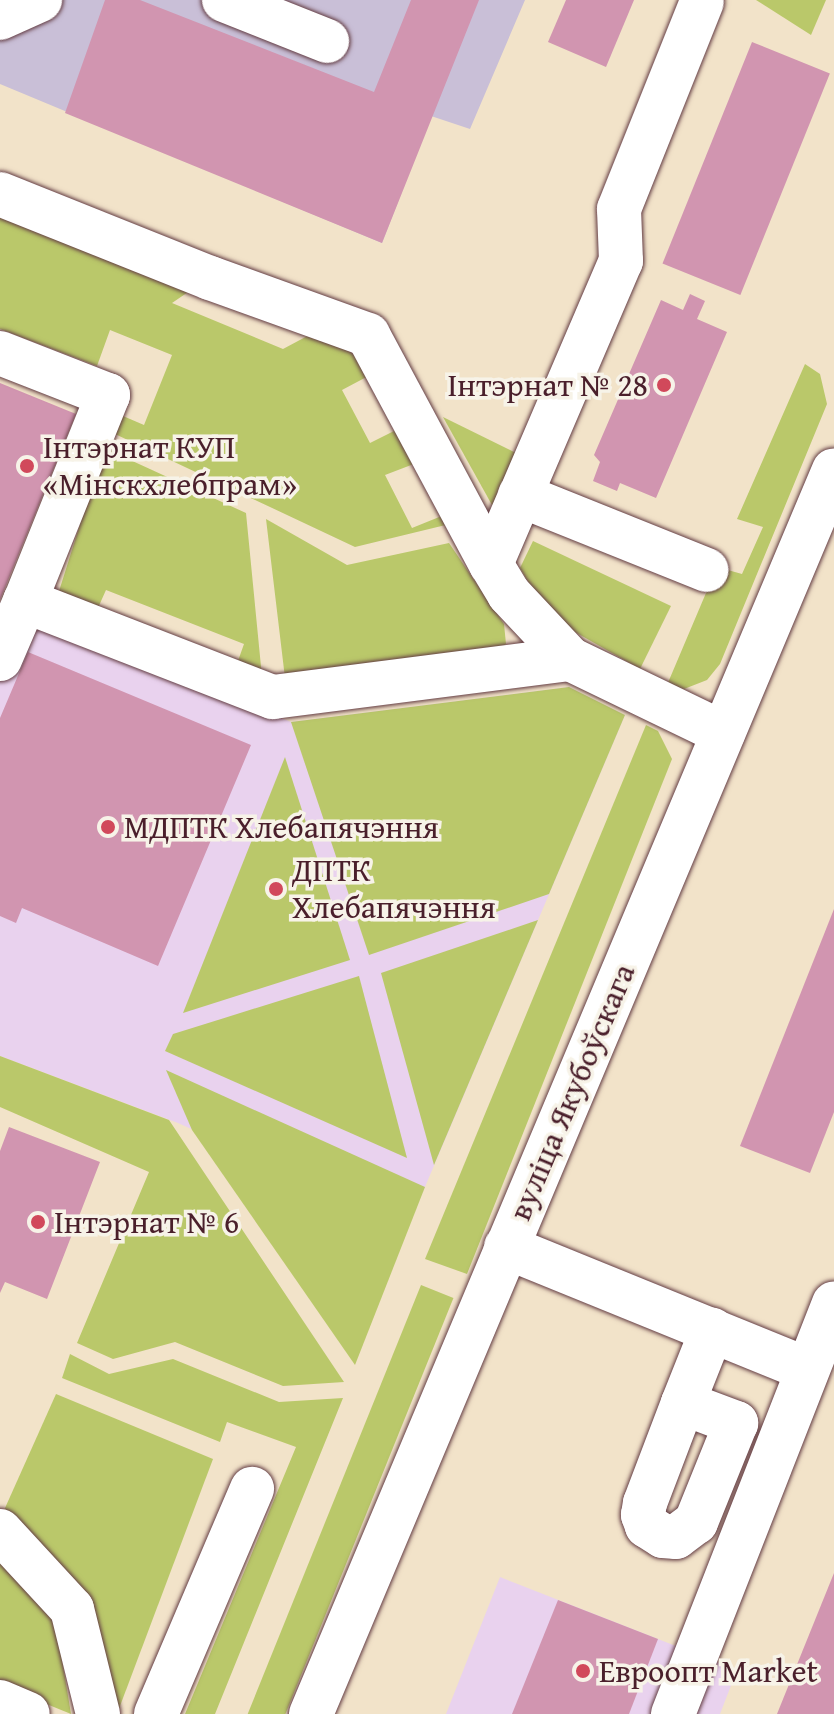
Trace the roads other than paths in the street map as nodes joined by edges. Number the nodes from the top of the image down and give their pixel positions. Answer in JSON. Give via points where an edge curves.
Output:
{"nodes":[{"id":1,"x":40,"y":0,"type":"edge"},
{"id":2,"x":224,"y":0,"type":"edge"},
{"id":3,"x":702,"y":2,"type":"dead end"},
{"id":4,"x":0,"y":18,"type":"edge"},
{"id":5,"x":327,"y":41,"type":"dead end"},
{"id":6,"x":0,"y":194,"type":"edge"},
{"id":7,"x":0,"y":353,"type":"edge"},
{"id":8,"x":834,"y":470,"type":"edge"},
{"id":9,"x":520,"y":495,"type":"junction"},
{"id":10,"x":491,"y":564,"type":"junction"},
{"id":11,"x":707,"y":570,"type":"dead end"},
{"id":12,"x":25,"y":601,"type":"junction"},
{"id":13,"x":0,"y":659,"type":"edge"},
{"id":14,"x":570,"y":659,"type":"junction"},
{"id":15,"x":723,"y":733,"type":"junction"},
{"id":16,"x":506,"y":1247,"type":"junction"},
{"id":17,"x":834,"y":1303,"type":"edge"},
{"id":18,"x":712,"y":1330,"type":"junction"},
{"id":19,"x":807,"y":1369,"type":"junction"},
{"id":20,"x":683,"y":1403,"type":"dead end"},
{"id":21,"x":252,"y":1489,"type":"dead end"},
{"id":22,"x":0,"y":1531,"type":"edge"},
{"id":23,"x":0,"y":1702,"type":"edge"},
{"id":24,"x":28,"y":1714,"type":"edge"},
{"id":25,"x":98,"y":1714,"type":"edge"},
{"id":26,"x":156,"y":1714,"type":"edge"},
{"id":27,"x":311,"y":1714,"type":"edge"},
{"id":28,"x":673,"y":1714,"type":"edge"}],
"edges":[{"from":1,"to":4,"type":"main road"},
{"from":2,"to":5,"type":"main road"},
{"from":3,"to":9,"type":"main road","via":[[619,209],[621,261]]},
{"from":6,"to":10,"type":"main road","via":[[368,335]]},
{"from":7,"to":12,"type":"main road","via":[[108,395]]},
{"from":8,"to":15,"type":"main road","name":"вуліца Якубоўскага"},
{"from":9,"to":10,"type":"main road"},
{"from":9,"to":11,"type":"main road"},
{"from":10,"to":14,"type":"main road","via":[[509,594]]},
{"from":12,"to":13,"type":"main road"},
{"from":12,"to":14,"type":"main road","via":[[273,697]]},
{"from":14,"to":15,"type":"main road"},
{"from":15,"to":16,"type":"main road","name":"вуліца Якубоўскага"},
{"from":16,"to":18,"type":"main road"},
{"from":16,"to":27,"type":"main road","name":"вуліца Якубоўскага"},
{"from":17,"to":19,"type":"main road"},
{"from":18,"to":19,"type":"main road"},
{"from":18,"to":20,"type":"main road"},
{"from":19,"to":28,"type":"main road"},
{"from":21,"to":26,"type":"main road"},
{"from":22,"to":25,"type":"main road","via":[[72,1609]]},
{"from":23,"to":24,"type":"main road"}]}
